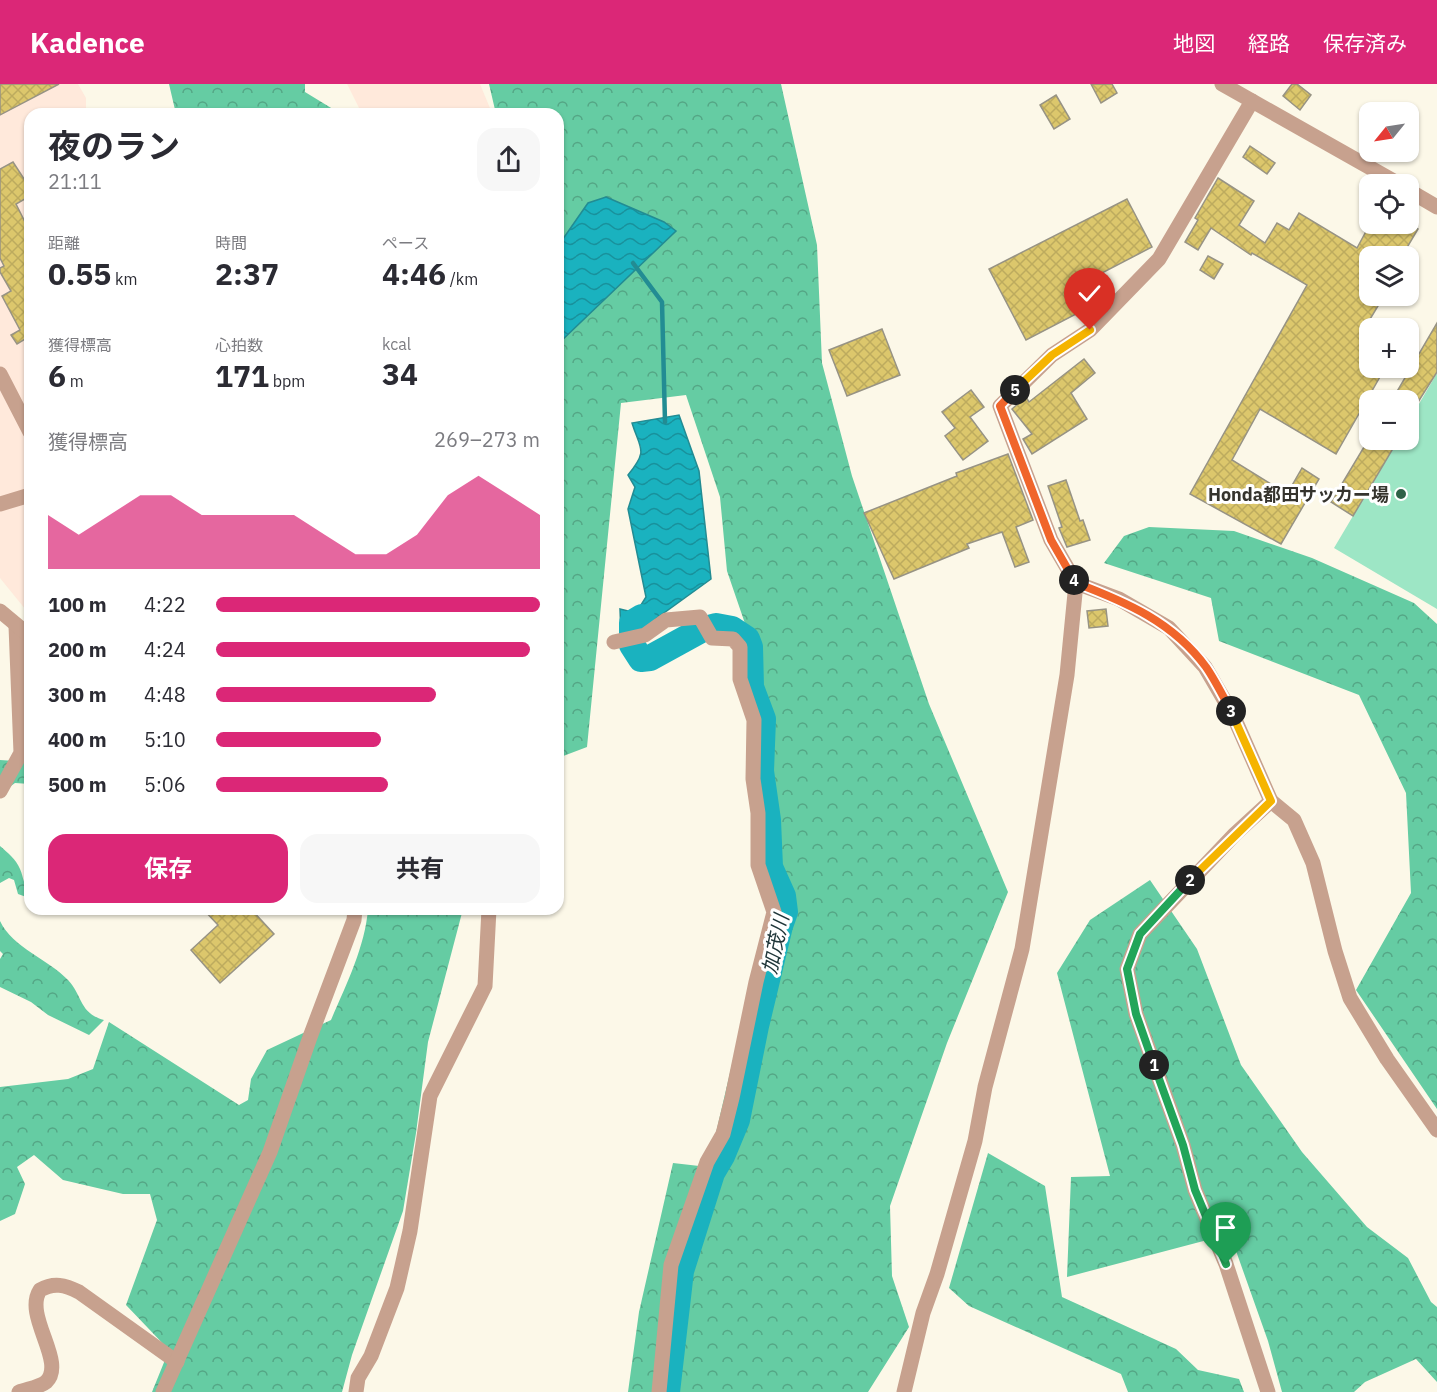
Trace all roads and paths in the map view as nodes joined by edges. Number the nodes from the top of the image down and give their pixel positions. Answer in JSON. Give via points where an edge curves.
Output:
{"nodes":[{"id":1,"x":1222,"y":84,"type":"edge"},
{"id":2,"x":1252,"y":101,"type":"junction"},
{"id":3,"x":1382,"y":174,"type":"edge"},
{"id":4,"x":1419,"y":196,"type":"edge"},
{"id":5,"x":1437,"y":207,"type":"edge"},
{"id":6,"x":0,"y":374,"type":"edge"},
{"id":7,"x":24,"y":420,"type":"edge"},
{"id":8,"x":24,"y":497,"type":"edge"},
{"id":9,"x":0,"y":504,"type":"edge"},
{"id":10,"x":1076,"y":583,"type":"junction"},
{"id":11,"x":0,"y":611,"type":"edge"},
{"id":12,"x":16,"y":626,"type":"junction"},
{"id":13,"x":24,"y":632,"type":"edge"},
{"id":14,"x":614,"y":642,"type":"dead end"},
{"id":15,"x":0,"y":791,"type":"edge"},
{"id":16,"x":1271,"y":801,"type":"junction"},
{"id":17,"x":354,"y":915,"type":"edge"},
{"id":18,"x":489,"y":915,"type":"edge"},
{"id":19,"x":1437,"y":1130,"type":"edge"},
{"id":20,"x":177,"y":1362,"type":"junction"},
{"id":21,"x":19,"y":1392,"type":"edge"},
{"id":22,"x":163,"y":1392,"type":"edge"},
{"id":23,"x":356,"y":1392,"type":"edge"},
{"id":24,"x":659,"y":1392,"type":"edge"},
{"id":25,"x":904,"y":1392,"type":"edge"},
{"id":26,"x":1269,"y":1392,"type":"edge"}],
"edges":[{"from":1,"to":2,"type":"street"},
{"from":2,"to":3,"type":"street"},
{"from":2,"to":10,"type":"street","via":[[1159,259],[1090,330],[1052,355],[1000,406],[1051,540]]},
{"from":4,"to":5,"type":"street"},
{"from":6,"to":7,"type":"street"},
{"from":8,"to":9,"type":"street"},
{"from":10,"to":16,"type":"street","via":[[1119,599],[1169,628],[1206,667],[1233,715]]},
{"from":10,"to":25,"type":"street","via":[[1067,675],[1023,949],[985,1087],[975,1141],[923,1313]]},
{"from":11,"to":12,"type":"street"},
{"from":12,"to":13,"type":"street"},
{"from":12,"to":15,"type":"street","via":[[21,753]]},
{"from":14,"to":24,"type":"street","via":[[645,635],[666,620],[700,617],[712,638],[733,639],[740,647],[740,679],[754,720],[758,865],[774,912],[723,1134],[707,1162],[670,1265]]},
{"from":16,"to":19,"type":"street","via":[[1294,820],[1313,863],[1350,998]]},
{"from":16,"to":26,"type":"street","via":[[1140,934],[1127,969],[1136,1014],[1195,1190],[1226,1264]]},
{"from":17,"to":20,"type":"street","via":[[270,1152]]},
{"from":18,"to":23,"type":"street","via":[[485,986],[430,1096],[410,1232],[397,1288],[371,1356],[358,1378]]},
{"from":20,"to":21,"type":"street","via":[[79,1292],[56,1284],[40,1290],[35,1303],[52,1365],[50,1376],[45,1383]]},
{"from":20,"to":22,"type":"street"}]}
